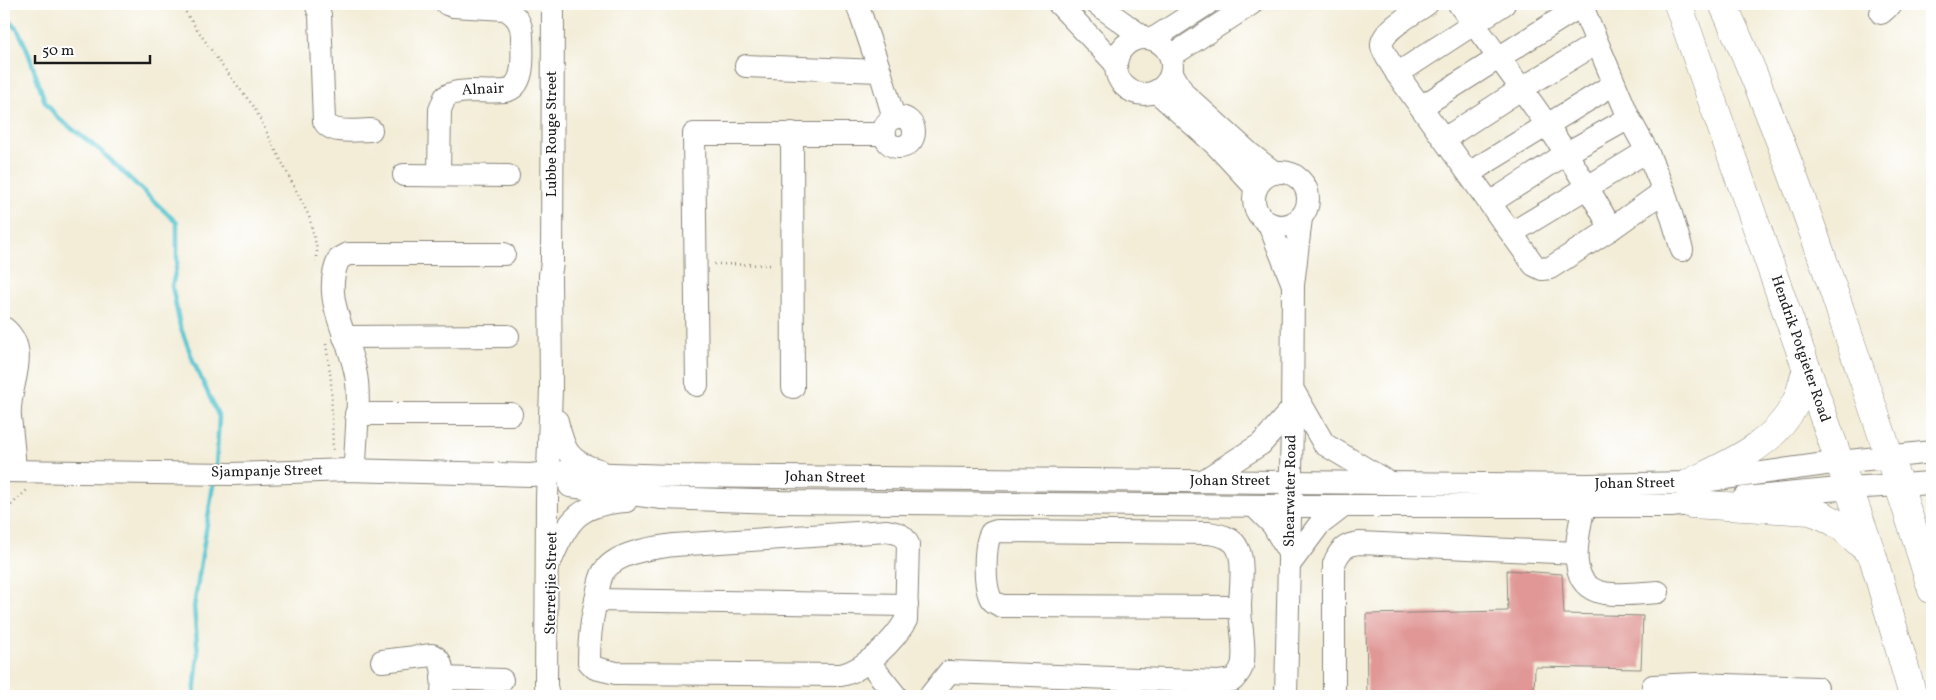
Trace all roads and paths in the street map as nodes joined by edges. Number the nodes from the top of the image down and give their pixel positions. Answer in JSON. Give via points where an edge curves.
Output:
{"nodes":[{"id":1,"x":180,"y":4,"type":"edge"},
{"id":2,"x":316,"y":4,"type":"edge"},
{"id":3,"x":447,"y":4,"type":"edge"},
{"id":4,"x":553,"y":4,"type":"edge"},
{"id":5,"x":857,"y":4,"type":"edge"},
{"id":6,"x":1059,"y":4,"type":"edge"},
{"id":7,"x":1097,"y":4,"type":"edge"},
{"id":8,"x":1207,"y":4,"type":"edge"},
{"id":9,"x":1251,"y":4,"type":"edge"},
{"id":10,"x":1427,"y":4,"type":"edge"},
{"id":11,"x":1459,"y":4,"type":"edge"},
{"id":12,"x":1581,"y":4,"type":"edge"},
{"id":13,"x":1678,"y":4,"type":"edge"},
{"id":14,"x":1723,"y":4,"type":"edge"},
{"id":15,"x":1489,"y":11,"type":"edge"},
{"id":16,"x":1148,"y":38,"type":"junction"},
{"id":17,"x":1597,"y":43,"type":"junction"},
{"id":18,"x":1498,"y":57,"type":"junction"},
{"id":19,"x":1116,"y":64,"type":"junction"},
{"id":20,"x":1171,"y":64,"type":"junction"},
{"id":21,"x":746,"y":66,"type":"dead end"},
{"id":22,"x":880,"y":71,"type":"junction"},
{"id":23,"x":1397,"y":74,"type":"junction"},
{"id":24,"x":1614,"y":84,"type":"junction"},
{"id":25,"x":1521,"y":89,"type":"junction"},
{"id":26,"x":1157,"y":92,"type":"junction"},
{"id":27,"x":1421,"y":107,"type":"junction"},
{"id":28,"x":1629,"y":118,"type":"junction"},
{"id":29,"x":1547,"y":125,"type":"junction"},
{"id":30,"x":371,"y":130,"type":"dead end"},
{"id":31,"x":792,"y":133,"type":"junction"},
{"id":32,"x":1444,"y":140,"type":"junction"},
{"id":33,"x":1647,"y":152,"type":"junction"},
{"id":34,"x":1567,"y":153,"type":"junction"},
{"id":35,"x":1275,"y":173,"type":"junction"},
{"id":36,"x":1469,"y":173,"type":"junction"},
{"id":37,"x":439,"y":174,"type":"junction"},
{"id":38,"x":404,"y":175,"type":"dead end"},
{"id":39,"x":508,"y":176,"type":"dead end"},
{"id":40,"x":1588,"y":186,"type":"junction"},
{"id":41,"x":1256,"y":188,"type":"junction"},
{"id":42,"x":1664,"y":191,"type":"junction"},
{"id":43,"x":1490,"y":203,"type":"junction"},
{"id":44,"x":1301,"y":218,"type":"junction"},
{"id":45,"x":1269,"y":224,"type":"junction"},
{"id":46,"x":1611,"y":229,"type":"junction"},
{"id":47,"x":1512,"y":233,"type":"junction"},
{"id":48,"x":1682,"y":250,"type":"dead end"},
{"id":49,"x":504,"y":254,"type":"dead end"},
{"id":50,"x":552,"y":263,"type":"junction"},
{"id":51,"x":696,"y":264,"type":"junction"},
{"id":52,"x":792,"y":265,"type":"junction"},
{"id":53,"x":318,"y":266,"type":"dead end"},
{"id":54,"x":1293,"y":285,"type":"junction"},
{"id":55,"x":4,"y":328,"type":"edge"},
{"id":56,"x":508,"y":336,"type":"dead end"},
{"id":57,"x":335,"y":339,"type":"junction"},
{"id":58,"x":1807,"y":369,"type":"junction"},
{"id":59,"x":697,"y":385,"type":"dead end"},
{"id":60,"x":793,"y":387,"type":"dead end"},
{"id":61,"x":1292,"y":399,"type":"junction"},
{"id":62,"x":356,"y":414,"type":"junction"},
{"id":63,"x":511,"y":414,"type":"dead end"},
{"id":64,"x":7,"y":416,"type":"edge"},
{"id":65,"x":556,"y":417,"type":"junction"},
{"id":66,"x":1932,"y":452,"type":"edge"},
{"id":67,"x":1890,"y":456,"type":"junction"},
{"id":68,"x":1840,"y":462,"type":"junction"},
{"id":69,"x":351,"y":470,"type":"junction"},
{"id":70,"x":9,"y":471,"type":"edge"},
{"id":71,"x":38,"y":471,"type":"junction"},
{"id":72,"x":620,"y":476,"type":"junction"},
{"id":73,"x":547,"y":477,"type":"junction"},
{"id":74,"x":1202,"y":481,"type":"junction"},
{"id":75,"x":1290,"y":482,"type":"junction"},
{"id":76,"x":1390,"y":483,"type":"junction"},
{"id":77,"x":1932,"y":483,"type":"edge"},
{"id":78,"x":1900,"y":486,"type":"junction"},
{"id":79,"x":1849,"y":488,"type":"junction"},
{"id":80,"x":1690,"y":493,"type":"junction"},
{"id":81,"x":1585,"y":496,"type":"junction"},
{"id":82,"x":662,"y":498,"type":"junction"},
{"id":83,"x":1254,"y":506,"type":"junction"},
{"id":84,"x":1290,"y":506,"type":"junction"},
{"id":85,"x":1344,"y":506,"type":"junction"},
{"id":86,"x":4,"y":512,"type":"edge"},
{"id":87,"x":1932,"y":526,"type":"edge"},
{"id":88,"x":1920,"y":551,"type":"junction"},
{"id":89,"x":1576,"y":552,"type":"junction"},
{"id":90,"x":1873,"y":557,"type":"junction"},
{"id":91,"x":552,"y":558,"type":"junction"},
{"id":92,"x":1289,"y":559,"type":"junction"},
{"id":93,"x":1932,"y":590,"type":"edge"},
{"id":94,"x":1658,"y":592,"type":"dead end"},
{"id":95,"x":596,"y":600,"type":"junction"},
{"id":96,"x":907,"y":605,"type":"junction"},
{"id":97,"x":1240,"y":607,"type":"junction"},
{"id":98,"x":382,"y":661,"type":"dead end"},
{"id":99,"x":868,"y":661,"type":"junction"},
{"id":100,"x":502,"y":680,"type":"dead end"},
{"id":101,"x":1653,"y":686,"type":"dead end"},
{"id":102,"x":442,"y":687,"type":"edge"},
{"id":103,"x":1817,"y":688,"type":"dead end"},
{"id":104,"x":548,"y":695,"type":"edge"},
{"id":105,"x":896,"y":696,"type":"edge"},
{"id":106,"x":930,"y":696,"type":"edge"},
{"id":107,"x":1286,"y":696,"type":"edge"},
{"id":108,"x":1334,"y":696,"type":"edge"},
{"id":109,"x":1913,"y":696,"type":"edge"}],
"edges":[{"from":1,"to":53,"type":"path","via":[[254,107],[309,216]]},
{"from":2,"to":30,"type":"street","via":[[320,15],[324,121],[333,130]]},
{"from":3,"to":37,"type":"street","name":"Alnair","via":[[505,9],[512,13],[518,19],[522,34],[521,75],[518,83],[507,90],[456,92],[445,97],[440,110]]},
{"from":4,"to":50,"type":"street","name":"Lubbe Rouge Street"},
{"from":5,"to":22,"type":"street"},
{"from":6,"to":19,"type":"street"},
{"from":7,"to":16,"type":"street"},
{"from":8,"to":16,"type":"street"},
{"from":9,"to":20,"type":"street"},
{"from":10,"to":23,"type":"street","via":[[1383,38],[1382,47]]},
{"from":11,"to":15,"type":"street"},
{"from":12,"to":17,"type":"street"},
{"from":12,"to":18,"type":"street"},
{"from":13,"to":58,"type":"main road","name":"Hendrik Potgieter Road"},
{"from":14,"to":67,"type":"main road","via":[[1805,206]]},
{"from":15,"to":18,"type":"street"},
{"from":15,"to":23,"type":"street"},
{"from":16,"to":19,"type":"street","via":[[1128,43],[1122,48]]},
{"from":16,"to":20,"type":"street","via":[[1160,43]]},
{"from":17,"to":24,"type":"street"},
{"from":17,"to":25,"type":"street"},
{"from":18,"to":25,"type":"street"},
{"from":18,"to":27,"type":"street"},
{"from":19,"to":26,"type":"street","via":[[1120,80],[1132,92]]},
{"from":20,"to":26,"type":"street","via":[[1169,80]]},
{"from":20,"to":35,"type":"street","via":[[1184,94]]},
{"from":21,"to":22,"type":"street"},
{"from":22,"to":31,"type":"street","via":[[889,126]]},
{"from":23,"to":27,"type":"street"},
{"from":24,"to":28,"type":"street"},
{"from":24,"to":29,"type":"street"},
{"from":25,"to":29,"type":"street"},
{"from":25,"to":32,"type":"street"},
{"from":26,"to":41,"type":"street","via":[[1216,145]]},
{"from":27,"to":32,"type":"street"},
{"from":28,"to":33,"type":"street"},
{"from":28,"to":34,"type":"street"},
{"from":29,"to":34,"type":"street"},
{"from":29,"to":36,"type":"street"},
{"from":31,"to":51,"type":"street","via":[[694,134]]},
{"from":31,"to":52,"type":"street"},
{"from":32,"to":36,"type":"street"},
{"from":33,"to":40,"type":"street"},
{"from":33,"to":42,"type":"street"},
{"from":34,"to":40,"type":"street"},
{"from":34,"to":43,"type":"street"},
{"from":35,"to":41,"type":"street"},
{"from":35,"to":44,"type":"street","via":[[1292,175],[1304,186],[1307,202]]},
{"from":36,"to":43,"type":"street"},
{"from":37,"to":38,"type":"street"},
{"from":37,"to":39,"type":"street"},
{"from":40,"to":46,"type":"street"},
{"from":40,"to":47,"type":"street"},
{"from":41,"to":45,"type":"street","via":[[1254,204]]},
{"from":42,"to":46,"type":"street"},
{"from":42,"to":48,"type":"street"},
{"from":43,"to":47,"type":"street"},
{"from":44,"to":45,"type":"street","via":[[1286,226]]},
{"from":44,"to":54,"type":"street","name":"Shearwater Road"},
{"from":45,"to":54,"type":"street","name":"Shearwater Road"},
{"from":46,"to":47,"type":"street","via":[[1550,268],[1542,269],[1534,266]]},
{"from":49,"to":57,"type":"street","via":[[342,256],[336,265],[333,290]]},
{"from":50,"to":65,"type":"street","name":"Lubbe Rouge Street","via":[[556,278]]},
{"from":50,"to":73,"type":"street","name":"Lubbe Rouge Street"},
{"from":51,"to":52,"type":"path"},
{"from":51,"to":59,"type":"street"},
{"from":52,"to":60,"type":"street"},
{"from":54,"to":61,"type":"street","name":"Shearwater Road"},
{"from":55,"to":64,"type":"street","via":[[15,341],[18,351]]},
{"from":56,"to":57,"type":"street"},
{"from":57,"to":62,"type":"street","via":[[357,382]]},
{"from":57,"to":69,"type":"path","via":[[331,380],[333,451]]},
{"from":58,"to":68,"type":"main road","name":"Hendrik Potgieter Road"},
{"from":58,"to":80,"type":"main road","via":[[1796,402],[1769,438]]},
{"from":61,"to":74,"type":"street","via":[[1261,444]]},
{"from":61,"to":75,"type":"street","name":"Shearwater Road"},
{"from":61,"to":76,"type":"street","via":[[1324,444]]},
{"from":62,"to":63,"type":"street"},
{"from":62,"to":69,"type":"street"},
{"from":64,"to":70,"type":"street","via":[[13,437]]},
{"from":65,"to":72,"type":"street","name":"Johan Street","via":[[562,443],[574,460]]},
{"from":65,"to":73,"type":"street","name":"Lubbe Rouge Street"},
{"from":66,"to":67,"type":"street","name":"Johan Street"},
{"from":67,"to":68,"type":"street","name":"Johan Street"},
{"from":67,"to":78,"type":"main road"},
{"from":68,"to":79,"type":"main road","name":"Hendrik Potgieter Road"},
{"from":68,"to":80,"type":"street","name":"Johan Street"},
{"from":69,"to":71,"type":"street","name":"Sjampanje Street","via":[[232,474]]},
{"from":69,"to":73,"type":"street","name":"Sjampanje Street"},
{"from":70,"to":71,"type":"street","name":"Sjampanje Street"},
{"from":71,"to":86,"type":"path","via":[[26,490]]},
{"from":72,"to":73,"type":"street","name":"Johan Street"},
{"from":72,"to":74,"type":"street","name":"Johan Street"},
{"from":73,"to":82,"type":"street","name":"Johan Street"},
{"from":73,"to":91,"type":"street","name":"Sterretjie Street"},
{"from":73,"to":104,"type":"street","name":"Sterretjie Street"},
{"from":74,"to":75,"type":"street","name":"Johan Street"},
{"from":75,"to":76,"type":"street","name":"Johan Street"},
{"from":75,"to":84,"type":"street","name":"Shearwater Road"},
{"from":76,"to":81,"type":"street","name":"Johan Street"},
{"from":77,"to":78,"type":"street","name":"Johan Street"},
{"from":78,"to":79,"type":"street","name":"Johan Street"},
{"from":78,"to":88,"type":"main road"},
{"from":79,"to":80,"type":"street","name":"Johan Street"},
{"from":79,"to":90,"type":"main road","name":"Hendrik Potgieter Road"},
{"from":80,"to":81,"type":"street","name":"Johan Street"},
{"from":80,"to":90,"type":"main road","via":[[1822,514],[1842,525]]},
{"from":81,"to":85,"type":"street","name":"Johan Street"},
{"from":81,"to":89,"type":"street"},
{"from":82,"to":83,"type":"street","name":"Johan Street"},
{"from":82,"to":91,"type":"street","name":"Johan Street","via":[[600,504],[584,510],[570,521]]},
{"from":83,"to":84,"type":"street","name":"Johan Street"},
{"from":83,"to":92,"type":"street","via":[[1273,525]]},
{"from":84,"to":85,"type":"street","name":"Johan Street"},
{"from":84,"to":92,"type":"street","name":"Shearwater Road"},
{"from":85,"to":92,"type":"street","via":[[1320,525]]},
{"from":87,"to":88,"type":"main road"},
{"from":88,"to":93,"type":"main road"},
{"from":89,"to":94,"type":"street","via":[[1578,575],[1592,589],[1617,594]]},
{"from":89,"to":108,"type":"street","via":[[1360,543],[1346,546],[1334,564]]},
{"from":90,"to":109,"type":"main road","name":"Hendrik Potgieter Road"},
{"from":91,"to":104,"type":"street","name":"Sterretjie Street","via":[[551,686]]},
{"from":92,"to":107,"type":"street","name":"Shearwater Road"},
{"from":95,"to":96,"type":"street"},
{"from":95,"to":96,"type":"street","via":[[604,572],[612,564],[644,550],[674,545],[887,532],[899,533],[908,544]]},
{"from":95,"to":99,"type":"street","via":[[589,662],[606,671],[842,675]]},
{"from":96,"to":99,"type":"street","via":[[906,620],[900,630]]},
{"from":97,"to":97,"type":"street","via":[[1241,561],[1238,548],[1221,535],[997,531],[991,533],[987,541],[985,552],[990,598],[1002,606]]},
{"from":97,"to":106,"type":"street","via":[[1243,660],[1241,670],[1232,680],[1209,682],[950,672]]},
{"from":98,"to":102,"type":"street","via":[[432,655],[439,658]]},
{"from":99,"to":105,"type":"street"},
{"from":100,"to":102,"type":"street"},
{"from":101,"to":103,"type":"street","via":[[1696,684]]}]}
